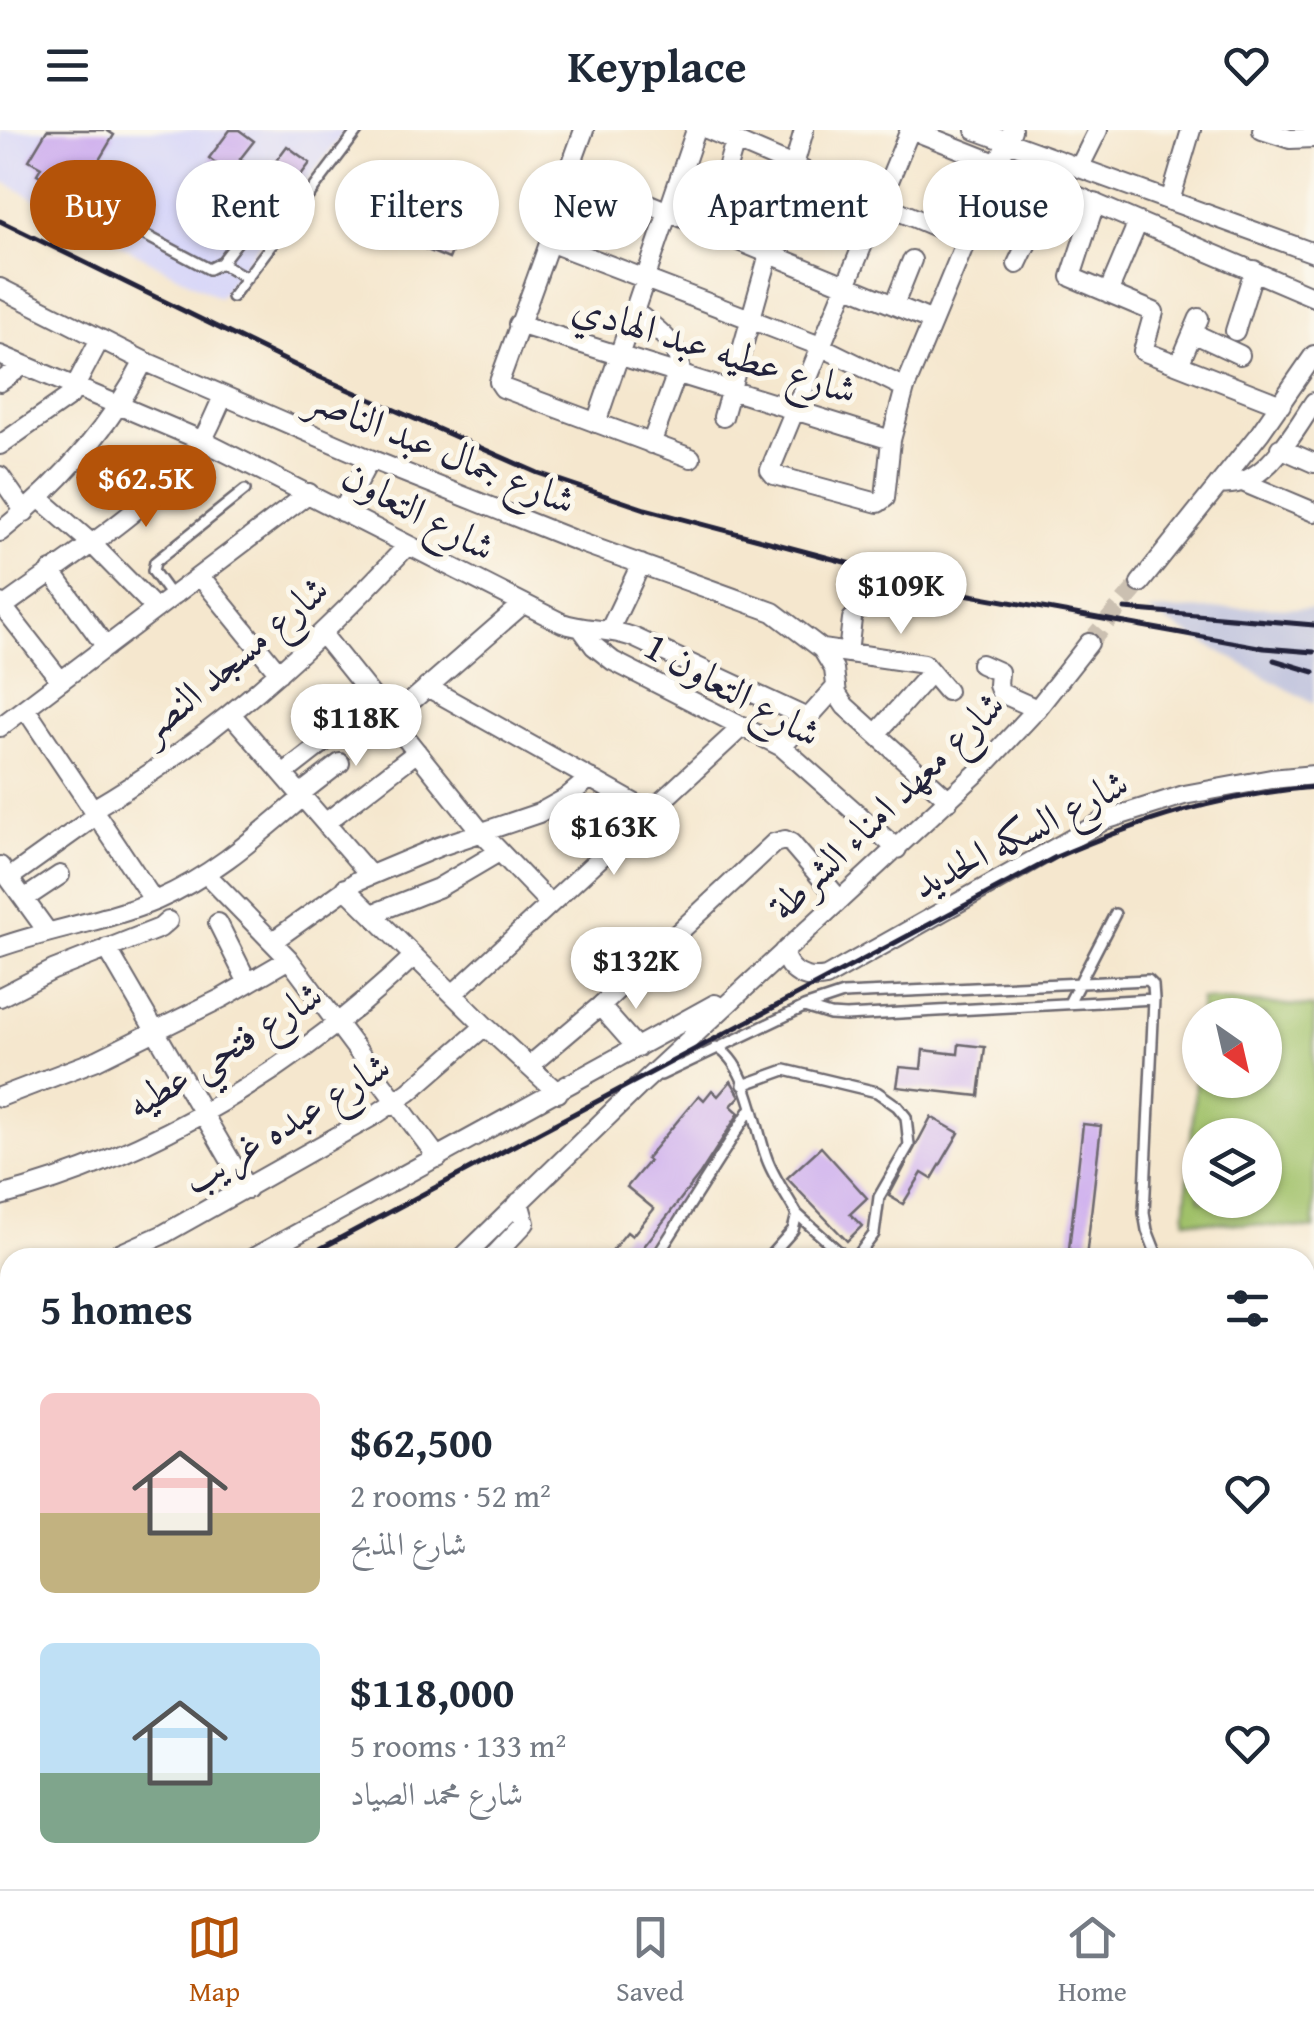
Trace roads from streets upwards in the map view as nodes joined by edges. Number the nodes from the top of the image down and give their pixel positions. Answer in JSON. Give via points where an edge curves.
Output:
{"nodes":[{"id":1,"x":584,"y":130,"type":"edge"},
{"id":2,"x":696,"y":130,"type":"edge"},
{"id":3,"x":710,"y":130,"type":"edge"},
{"id":4,"x":804,"y":130,"type":"edge"},
{"id":5,"x":911,"y":130,"type":"edge"},
{"id":6,"x":976,"y":130,"type":"edge"},
{"id":7,"x":1098,"y":130,"type":"edge"},
{"id":8,"x":1191,"y":130,"type":"edge"},
{"id":9,"x":1262,"y":130,"type":"edge"},
{"id":10,"x":1011,"y":136,"type":"edge"},
{"id":11,"x":1314,"y":138,"type":"edge"},
{"id":12,"x":735,"y":141,"type":"junction"},
{"id":13,"x":573,"y":160,"type":"edge"},
{"id":14,"x":729,"y":160,"type":"edge"},
{"id":15,"x":779,"y":160,"type":"edge"},
{"id":16,"x":795,"y":160,"type":"edge"},
{"id":17,"x":898,"y":160,"type":"edge"},
{"id":18,"x":989,"y":160,"type":"edge"},
{"id":19,"x":1001,"y":160,"type":"edge"},
{"id":20,"x":1062,"y":160,"type":"edge"},
{"id":21,"x":1083,"y":160,"type":"edge"},
{"id":22,"x":1084,"y":170,"type":"edge"},
{"id":23,"x":1084,"y":198,"type":"edge"},
{"id":24,"x":1170,"y":200,"type":"junction"},
{"id":25,"x":1095,"y":203,"type":"junction"},
{"id":26,"x":653,"y":206,"type":"edge"},
{"id":27,"x":668,"y":212,"type":"junction"},
{"id":28,"x":1138,"y":222,"type":"junction"},
{"id":29,"x":546,"y":250,"type":"edge"},
{"id":30,"x":570,"y":250,"type":"edge"},
{"id":31,"x":770,"y":250,"type":"edge"},
{"id":32,"x":861,"y":250,"type":"edge"},
{"id":33,"x":962,"y":250,"type":"edge"},
{"id":34,"x":1024,"y":250,"type":"edge"},
{"id":35,"x":1314,"y":253,"type":"edge"},
{"id":36,"x":769,"y":254,"type":"junction"},
{"id":37,"x":912,"y":260,"type":"dead end"},
{"id":38,"x":1017,"y":264,"type":"dead end"},
{"id":39,"x":1254,"y":270,"type":"junction"},
{"id":40,"x":645,"y":279,"type":"junction"},
{"id":41,"x":846,"y":285,"type":"junction"},
{"id":42,"x":0,"y":288,"type":"edge"},
{"id":43,"x":1108,"y":292,"type":"junction"},
{"id":44,"x":1314,"y":297,"type":"edge"},
{"id":45,"x":894,"y":305,"type":"junction"},
{"id":46,"x":634,"y":312,"type":"junction"},
{"id":47,"x":750,"y":319,"type":"junction"},
{"id":48,"x":930,"y":320,"type":"junction"},
{"id":49,"x":518,"y":324,"type":"junction"},
{"id":50,"x":1234,"y":331,"type":"dead end"},
{"id":51,"x":100,"y":340,"type":"junction"},
{"id":52,"x":820,"y":346,"type":"junction"},
{"id":53,"x":1314,"y":354,"type":"edge"},
{"id":54,"x":0,"y":355,"type":"edge"},
{"id":55,"x":619,"y":355,"type":"junction"},
{"id":56,"x":1240,"y":356,"type":"dead end"},
{"id":57,"x":144,"y":361,"type":"junction"},
{"id":58,"x":24,"y":364,"type":"junction"},
{"id":59,"x":1179,"y":365,"type":"junction"},
{"id":60,"x":679,"y":374,"type":"junction"},
{"id":61,"x":0,"y":382,"type":"edge"},
{"id":62,"x":77,"y":387,"type":"junction"},
{"id":63,"x":904,"y":388,"type":"junction"},
{"id":64,"x":731,"y":390,"type":"junction"},
{"id":65,"x":223,"y":396,"type":"junction"},
{"id":66,"x":1280,"y":405,"type":"junction"},
{"id":67,"x":121,"y":406,"type":"junction"},
{"id":68,"x":1312,"y":409,"type":"edge"},
{"id":69,"x":794,"y":410,"type":"junction"},
{"id":70,"x":723,"y":417,"type":"dead end"},
{"id":71,"x":596,"y":423,"type":"junction"},
{"id":72,"x":891,"y":440,"type":"junction"},
{"id":73,"x":203,"y":441,"type":"junction"},
{"id":74,"x":651,"y":444,"type":"junction"},
{"id":75,"x":0,"y":445,"type":"edge"},
{"id":76,"x":1280,"y":448,"type":"junction"},
{"id":77,"x":691,"y":458,"type":"dead end"},
{"id":78,"x":370,"y":459,"type":"junction"},
{"id":79,"x":1314,"y":463,"type":"edge"},
{"id":80,"x":0,"y":476,"type":"edge"},
{"id":81,"x":1246,"y":483,"type":"junction"},
{"id":82,"x":1218,"y":484,"type":"junction"},
{"id":83,"x":309,"y":493,"type":"junction"},
{"id":84,"x":39,"y":498,"type":"junction"},
{"id":85,"x":24,"y":512,"type":"junction"},
{"id":86,"x":342,"y":512,"type":"junction"},
{"id":87,"x":1314,"y":512,"type":"edge"},
{"id":88,"x":0,"y":532,"type":"edge"},
{"id":89,"x":90,"y":542,"type":"junction"},
{"id":90,"x":406,"y":546,"type":"junction"},
{"id":91,"x":642,"y":564,"type":"junction"},
{"id":92,"x":51,"y":571,"type":"junction"},
{"id":93,"x":200,"y":576,"type":"junction"},
{"id":94,"x":1140,"y":583,"type":"tunnel mouth"},
{"id":95,"x":524,"y":604,"type":"junction"},
{"id":96,"x":1,"y":605,"type":"edge"},
{"id":97,"x":156,"y":610,"type":"junction"},
{"id":98,"x":852,"y":619,"type":"dead end"},
{"id":99,"x":581,"y":628,"type":"junction"},
{"id":100,"x":610,"y":629,"type":"junction"},
{"id":101,"x":322,"y":634,"type":"junction"},
{"id":102,"x":1089,"y":644,"type":"tunnel mouth"},
{"id":103,"x":106,"y":646,"type":"junction"},
{"id":104,"x":822,"y":650,"type":"junction"},
{"id":105,"x":848,"y":653,"type":"junction"},
{"id":106,"x":981,"y":664,"type":"dead end"},
{"id":107,"x":931,"y":672,"type":"junction"},
{"id":108,"x":279,"y":673,"type":"junction"},
{"id":109,"x":60,"y":681,"type":"junction"},
{"id":110,"x":428,"y":687,"type":"junction"},
{"id":111,"x":836,"y":687,"type":"junction"},
{"id":112,"x":947,"y":691,"type":"dead end"},
{"id":113,"x":25,"y":708,"type":"junction"},
{"id":114,"x":1037,"y":709,"type":"junction"},
{"id":115,"x":232,"y":714,"type":"junction"},
{"id":116,"x":808,"y":718,"type":"junction"},
{"id":117,"x":390,"y":720,"type":"junction"},
{"id":118,"x":2,"y":722,"type":"edge"},
{"id":119,"x":743,"y":726,"type":"junction"},
{"id":120,"x":876,"y":734,"type":"junction"},
{"id":121,"x":324,"y":742,"type":"dead end"},
{"id":122,"x":782,"y":747,"type":"junction"},
{"id":123,"x":417,"y":752,"type":"junction"},
{"id":124,"x":340,"y":763,"type":"dead end"},
{"id":125,"x":283,"y":774,"type":"junction"},
{"id":126,"x":1314,"y":775,"type":"edge"},
{"id":127,"x":590,"y":778,"type":"junction"},
{"id":128,"x":302,"y":796,"type":"junction"},
{"id":129,"x":949,"y":800,"type":"junction"},
{"id":130,"x":95,"y":812,"type":"junction"},
{"id":131,"x":650,"y":812,"type":"junction"},
{"id":132,"x":324,"y":823,"type":"junction"},
{"id":133,"x":481,"y":832,"type":"junction"},
{"id":134,"x":897,"y":848,"type":"junction"},
{"id":135,"x":499,"y":852,"type":"junction"},
{"id":136,"x":4,"y":872,"type":"edge"},
{"id":137,"x":60,"y":874,"type":"dead end"},
{"id":138,"x":206,"y":874,"type":"junction"},
{"id":139,"x":370,"y":875,"type":"junction"},
{"id":140,"x":345,"y":888,"type":"junction"},
{"id":141,"x":24,"y":899,"type":"junction"},
{"id":142,"x":840,"y":900,"type":"junction"},
{"id":143,"x":154,"y":901,"type":"junction"},
{"id":144,"x":550,"y":904,"type":"junction"},
{"id":145,"x":372,"y":914,"type":"junction"},
{"id":146,"x":168,"y":922,"type":"dead end"},
{"id":147,"x":218,"y":923,"type":"dead end"},
{"id":148,"x":48,"y":931,"type":"junction"},
{"id":149,"x":273,"y":941,"type":"junction"},
{"id":150,"x":0,"y":947,"type":"edge"},
{"id":151,"x":107,"y":948,"type":"junction"},
{"id":152,"x":782,"y":952,"type":"junction"},
{"id":153,"x":414,"y":956,"type":"junction"},
{"id":154,"x":289,"y":958,"type":"junction"},
{"id":155,"x":248,"y":983,"type":"junction"},
{"id":156,"x":741,"y":989,"type":"junction"},
{"id":157,"x":453,"y":994,"type":"junction"},
{"id":158,"x":0,"y":997,"type":"edge"},
{"id":159,"x":600,"y":1006,"type":"junction"},
{"id":160,"x":338,"y":1022,"type":"junction"},
{"id":161,"x":485,"y":1026,"type":"junction"},
{"id":162,"x":154,"y":1032,"type":"junction"},
{"id":163,"x":637,"y":1048,"type":"junction"},
{"id":164,"x":530,"y":1066,"type":"junction"},
{"id":165,"x":558,"y":1093,"type":"junction"},
{"id":166,"x":0,"y":1097,"type":"edge"},
{"id":167,"x":397,"y":1101,"type":"junction"},
{"id":168,"x":203,"y":1114,"type":"junction"},
{"id":169,"x":438,"y":1158,"type":"junction"},
{"id":170,"x":247,"y":1188,"type":"junction"},
{"id":171,"x":0,"y":1196,"type":"edge"},
{"id":172,"x":518,"y":1202,"type":"junction"},
{"id":173,"x":133,"y":1248,"type":"edge"},
{"id":174,"x":272,"y":1248,"type":"edge"},
{"id":175,"x":472,"y":1248,"type":"edge"},
{"id":176,"x":501,"y":1248,"type":"edge"}],
"edges":[{"from":1,"to":13,"type":"street"},
{"from":2,"to":27,"type":"street"},
{"from":3,"to":12,"type":"street"},
{"from":4,"to":16,"type":"street"},
{"from":5,"to":17,"type":"street"},
{"from":5,"to":18,"type":"street"},
{"from":6,"to":10,"type":"street"},
{"from":7,"to":21,"type":"street"},
{"from":8,"to":24,"type":"street"},
{"from":9,"to":11,"type":"street"},
{"from":10,"to":19,"type":"street"},
{"from":10,"to":20,"type":"street"},
{"from":12,"to":14,"type":"street"},
{"from":12,"to":15,"type":"street"},
{"from":22,"to":24,"type":"street"},
{"from":23,"to":25,"type":"street"},
{"from":24,"to":35,"type":"street"},
{"from":25,"to":28,"type":"street"},
{"from":25,"to":43,"type":"street","via":[[1070,274]]},
{"from":26,"to":27,"type":"street"},
{"from":27,"to":36,"type":"street"},
{"from":27,"to":40,"type":"street"},
{"from":28,"to":39,"type":"street"},
{"from":28,"to":43,"type":"street"},
{"from":29,"to":49,"type":"street"},
{"from":30,"to":40,"type":"street"},
{"from":31,"to":36,"type":"street"},
{"from":32,"to":41,"type":"street"},
{"from":33,"to":48,"type":"street"},
{"from":34,"to":38,"type":"street"},
{"from":36,"to":41,"type":"street"},
{"from":36,"to":47,"type":"street"},
{"from":37,"to":45,"type":"street"},
{"from":39,"to":44,"type":"street"},
{"from":39,"to":50,"type":"street"},
{"from":40,"to":46,"type":"street"},
{"from":40,"to":47,"type":"street"},
{"from":41,"to":45,"type":"street"},
{"from":41,"to":52,"type":"street"},
{"from":42,"to":51,"type":"street","name":"شارع جمال عبد الناصر"},
{"from":43,"to":59,"type":"street","via":[[1154,312],[1142,350]]},
{"from":45,"to":48,"type":"street"},
{"from":46,"to":55,"type":"street"},
{"from":46,"to":60,"type":"street","via":[[670,340],[681,362]]},
{"from":47,"to":52,"type":"street"},
{"from":47,"to":64,"type":"street"},
{"from":48,"to":63,"type":"street"},
{"from":49,"to":55,"type":"street","name":"شارع عطيه عبد الهادي"},
{"from":49,"to":71,"type":"street","via":[[500,386]]},
{"from":51,"to":57,"type":"street","name":"شارع جمال عبد الناصر"},
{"from":51,"to":62,"type":"street"},
{"from":52,"to":63,"type":"street"},
{"from":52,"to":69,"type":"street"},
{"from":53,"to":66,"type":"street"},
{"from":54,"to":58,"type":"street","name":"شارع التعاون"},
{"from":55,"to":60,"type":"street","name":"شارع عطيه عبد الهادي"},
{"from":55,"to":71,"type":"street"},
{"from":56,"to":59,"type":"street","via":[[1196,326]]},
{"from":57,"to":65,"type":"street","name":"شارع جمال عبد الناصر"},
{"from":57,"to":67,"type":"street"},
{"from":58,"to":61,"type":"street"},
{"from":58,"to":62,"type":"street","name":"شارع التعاون"},
{"from":59,"to":66,"type":"street"},
{"from":60,"to":64,"type":"street","name":"شارع عطيه عبد الهادي"},
{"from":60,"to":74,"type":"street"},
{"from":62,"to":67,"type":"street","name":"شارع التعاون"},
{"from":62,"to":75,"type":"street"},
{"from":63,"to":72,"type":"street"},
{"from":64,"to":69,"type":"street","name":"شارع عطيه عبد الهادي"},
{"from":64,"to":70,"type":"street"},
{"from":65,"to":73,"type":"street"},
{"from":65,"to":78,"type":"street","name":"شارع جمال عبد الناصر"},
{"from":66,"to":82,"type":"street"},
{"from":67,"to":73,"type":"street","name":"شارع التعاون"},
{"from":67,"to":84,"type":"street"},
{"from":68,"to":76,"type":"street"},
{"from":69,"to":72,"type":"street","name":"شارع عطيه عبد الهادي"},
{"from":69,"to":72,"type":"street","via":[[771,466],[774,475],[878,503],[885,498]]},
{"from":71,"to":74,"type":"street"},
{"from":73,"to":83,"type":"street","name":"شارع التعاون"},
{"from":73,"to":89,"type":"street","via":[[153,494]]},
{"from":74,"to":77,"type":"street"},
{"from":76,"to":79,"type":"street"},
{"from":76,"to":81,"type":"street"},
{"from":78,"to":86,"type":"street"},
{"from":78,"to":91,"type":"street","name":"شارع جمال عبد الناصر"},
{"from":80,"to":85,"type":"street"},
{"from":81,"to":82,"type":"street"},
{"from":81,"to":87,"type":"street"},
{"from":82,"to":94,"type":"street"},
{"from":83,"to":86,"type":"street","name":"شارع التعاون"},
{"from":83,"to":93,"type":"street"},
{"from":84,"to":85,"type":"street"},
{"from":84,"to":89,"type":"street"},
{"from":85,"to":88,"type":"street"},
{"from":86,"to":90,"type":"street","name":"شارع التعاون"},
{"from":89,"to":92,"type":"street"},
{"from":89,"to":97,"type":"street"},
{"from":90,"to":95,"type":"street","name":"شارع التعاون"},
{"from":90,"to":101,"type":"street","name":"شارع مسجد النصر"},
{"from":91,"to":100,"type":"street"},
{"from":91,"to":104,"type":"street","name":"شارع جمال عبد الناصر","via":[[754,603]]},
{"from":92,"to":96,"type":"street"},
{"from":92,"to":103,"type":"street"},
{"from":93,"to":97,"type":"street"},
{"from":93,"to":108,"type":"street"},
{"from":95,"to":99,"type":"street","name":"شارع التعاون"},
{"from":95,"to":110,"type":"street"},
{"from":96,"to":109,"type":"street"},
{"from":97,"to":103,"type":"street"},
{"from":98,"to":105,"type":"street"},
{"from":99,"to":100,"type":"street","name":"شارع التعاون"},
{"from":99,"to":119,"type":"street","name":"شارع التعاون 1","via":[[613,662]]},
{"from":100,"to":116,"type":"street","name":"شارع التعاون"},
{"from":101,"to":108,"type":"street","name":"شارع مسجد النصر"},
{"from":101,"to":117,"type":"street"},
{"from":102,"to":114,"type":"street","name":"شارع معهد امناء الشرطة"},
{"from":103,"to":109,"type":"street"},
{"from":104,"to":105,"type":"street"},
{"from":104,"to":111,"type":"street"},
{"from":105,"to":107,"type":"street","via":[[924,664]]},
{"from":106,"to":114,"type":"street","via":[[1000,672],[1002,694]]},
{"from":107,"to":112,"type":"street"},
{"from":107,"to":120,"type":"street"},
{"from":108,"to":115,"type":"street","name":"شارع مسجد النصر"},
{"from":109,"to":113,"type":"street"},
{"from":110,"to":117,"type":"street"},
{"from":110,"to":127,"type":"street"},
{"from":111,"to":116,"type":"street"},
{"from":111,"to":120,"type":"street","via":[[840,700]]},
{"from":113,"to":118,"type":"street"},
{"from":113,"to":130,"type":"street"},
{"from":114,"to":129,"type":"street","name":"شارع معهد امناء الشرطة"},
{"from":115,"to":125,"type":"street"},
{"from":115,"to":130,"type":"street","name":"شارع مسجد النصر"},
{"from":116,"to":122,"type":"street"},
{"from":117,"to":123,"type":"street"},
{"from":119,"to":122,"type":"street","name":"شارع التعاون 1"},
{"from":119,"to":131,"type":"street"},
{"from":120,"to":129,"type":"street"},
{"from":121,"to":125,"type":"street"},
{"from":122,"to":134,"type":"street","name":"شارع التعاون 1"},
{"from":123,"to":132,"type":"street"},
{"from":123,"to":133,"type":"street"},
{"from":124,"to":128,"type":"street"},
{"from":125,"to":128,"type":"street"},
{"from":126,"to":152,"type":"street","name":"شارع السكه الحديد","via":[[1184,795],[1106,820],[826,977],[798,974]]},
{"from":127,"to":131,"type":"street"},
{"from":127,"to":133,"type":"street","via":[[553,806]]},
{"from":128,"to":132,"type":"street"},
{"from":128,"to":138,"type":"street"},
{"from":129,"to":134,"type":"street","name":"شارع معهد امناء الشرطة"},
{"from":130,"to":136,"type":"street","name":"شارع مسجد النصر"},
{"from":130,"to":143,"type":"street"},
{"from":131,"to":144,"type":"street"},
{"from":132,"to":139,"type":"street"},
{"from":133,"to":135,"type":"street"},
{"from":133,"to":139,"type":"street"},
{"from":134,"to":142,"type":"street","name":"شارع معهد امناء الشرطة"},
{"from":135,"to":144,"type":"street"},
{"from":135,"to":145,"type":"street","via":[[438,888]]},
{"from":136,"to":141,"type":"street"},
{"from":137,"to":141,"type":"street"},
{"from":138,"to":143,"type":"street"},
{"from":138,"to":149,"type":"street"},
{"from":139,"to":140,"type":"street"},
{"from":140,"to":145,"type":"street"},
{"from":140,"to":149,"type":"street"},
{"from":141,"to":148,"type":"street"},
{"from":142,"to":152,"type":"street","name":"شارع معهد امناء الشرطة"},
{"from":142,"to":159,"type":"street","via":[[791,843],[780,840]]},
{"from":143,"to":148,"type":"street"},
{"from":144,"to":157,"type":"street"},
{"from":145,"to":153,"type":"street"},
{"from":146,"to":151,"type":"street"},
{"from":147,"to":155,"type":"street"},
{"from":148,"to":150,"type":"street"},
{"from":149,"to":154,"type":"street"},
{"from":151,"to":158,"type":"street"},
{"from":151,"to":162,"type":"street"},
{"from":152,"to":156,"type":"street","name":"شارع معهد امناء الشرطة"},
{"from":153,"to":157,"type":"street"},
{"from":153,"to":160,"type":"street","name":"شارع فتحي عطيه"},
{"from":154,"to":155,"type":"street"},
{"from":154,"to":160,"type":"street"},
{"from":155,"to":162,"type":"street"},
{"from":156,"to":163,"type":"street"},
{"from":156,"to":172,"type":"street","name":"شارع معهد امناء الشرطة"},
{"from":157,"to":161,"type":"street"},
{"from":159,"to":163,"type":"street"},
{"from":159,"to":164,"type":"street"},
{"from":160,"to":167,"type":"street"},
{"from":160,"to":168,"type":"street","name":"شارع فتحي عطيه"},
{"from":161,"to":164,"type":"street"},
{"from":161,"to":167,"type":"street","name":"شارع عبده غريب"},
{"from":162,"to":166,"type":"street"},
{"from":162,"to":168,"type":"street"},
{"from":163,"to":165,"type":"street"},
{"from":164,"to":165,"type":"street"},
{"from":165,"to":169,"type":"street"},
{"from":167,"to":169,"type":"street"},
{"from":167,"to":170,"type":"street","name":"شارع عبده غريب"},
{"from":168,"to":170,"type":"street"},
{"from":168,"to":171,"type":"street","name":"شارع فتحي عطيه","via":[[94,1164]]},
{"from":169,"to":174,"type":"street"},
{"from":170,"to":173,"type":"street","name":"شارع عبده غريب"},
{"from":172,"to":175,"type":"street","name":"شارع معهد امناء الشرطة"},
{"from":172,"to":176,"type":"street","via":[[525,1222]]}]}
